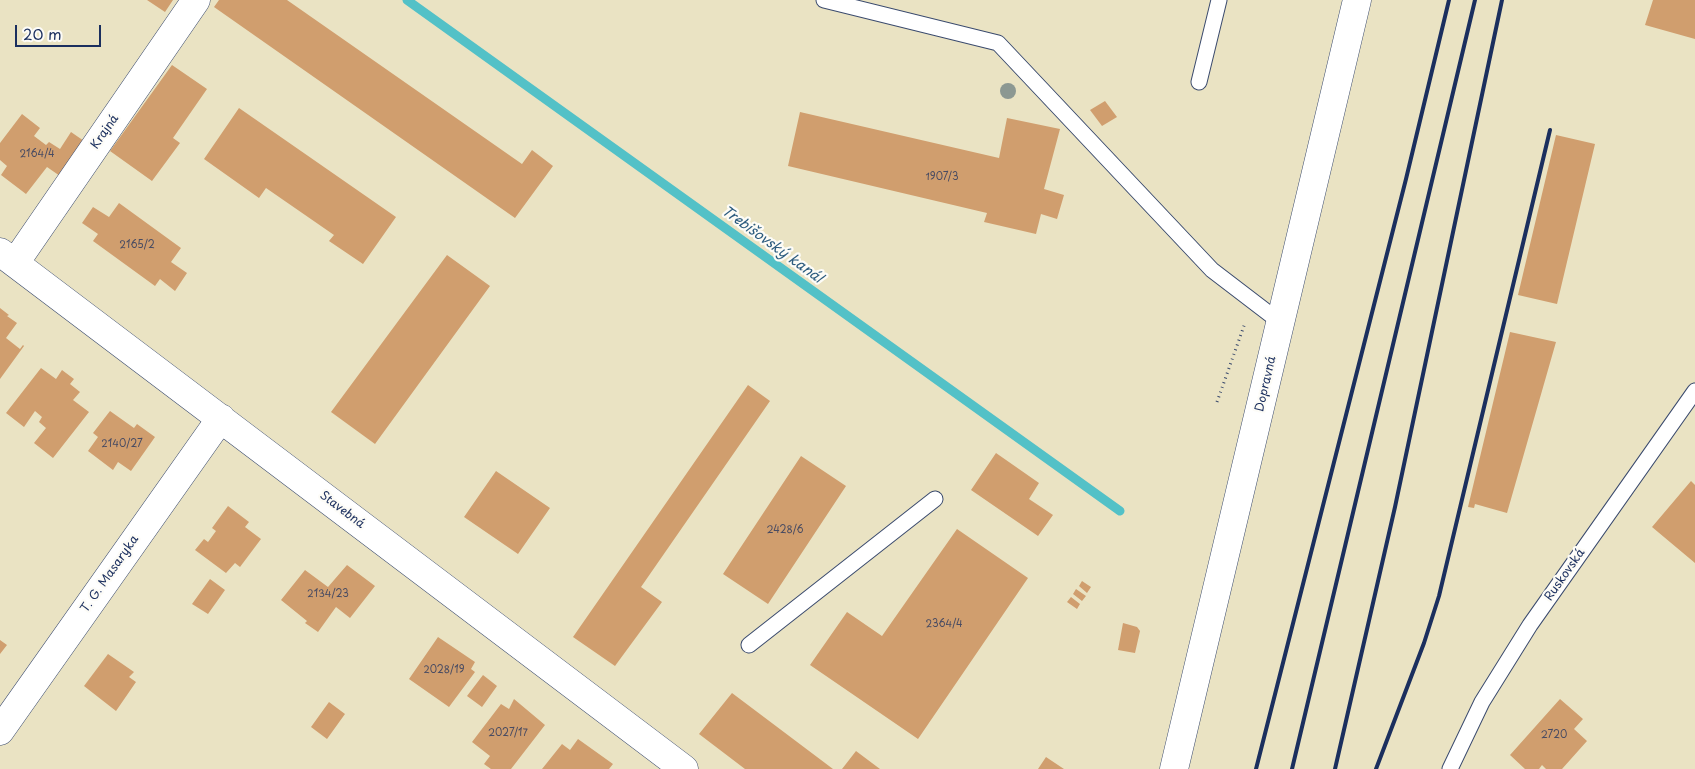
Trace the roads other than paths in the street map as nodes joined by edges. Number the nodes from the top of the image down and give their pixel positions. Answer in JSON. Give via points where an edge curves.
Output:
{"nodes":[{"id":1,"x":196,"y":0,"type":"edge"},
{"id":2,"x":824,"y":0,"type":"edge"},
{"id":3,"x":1219,"y":0,"type":"edge"},
{"id":4,"x":1357,"y":0,"type":"edge"},
{"id":5,"x":1199,"y":82,"type":"dead end"},
{"id":6,"x":7,"y":258,"type":"edge"},
{"id":7,"x":1280,"y":322,"type":"junction"},
{"id":8,"x":1695,"y":391,"type":"edge"},
{"id":9,"x":221,"y":418,"type":"junction"},
{"id":10,"x":935,"y":499,"type":"dead end"},
{"id":11,"x":749,"y":645,"type":"dead end"},
{"id":12,"x":0,"y":731,"type":"edge"},
{"id":13,"x":684,"y":769,"type":"edge"},
{"id":14,"x":1174,"y":769,"type":"edge"},
{"id":15,"x":1450,"y":769,"type":"edge"}],
"edges":[{"from":1,"to":6,"type":"street","name":"Krajná"},
{"from":2,"to":7,"type":"lane","via":[[998,43],[1212,270]]},
{"from":3,"to":5,"type":"lane"},
{"from":4,"to":7,"type":"street","name":"Dopravná"},
{"from":6,"to":9,"type":"street","name":"Stavebná"},
{"from":7,"to":14,"type":"street","name":"Dopravná"},
{"from":8,"to":15,"type":"lane","name":"Ruskovská","via":[[1530,625],[1482,702]]},
{"from":9,"to":12,"type":"street","name":"T. G. Masaryka"},
{"from":9,"to":13,"type":"street","name":"Stavebná"},
{"from":10,"to":11,"type":"lane"}]}
